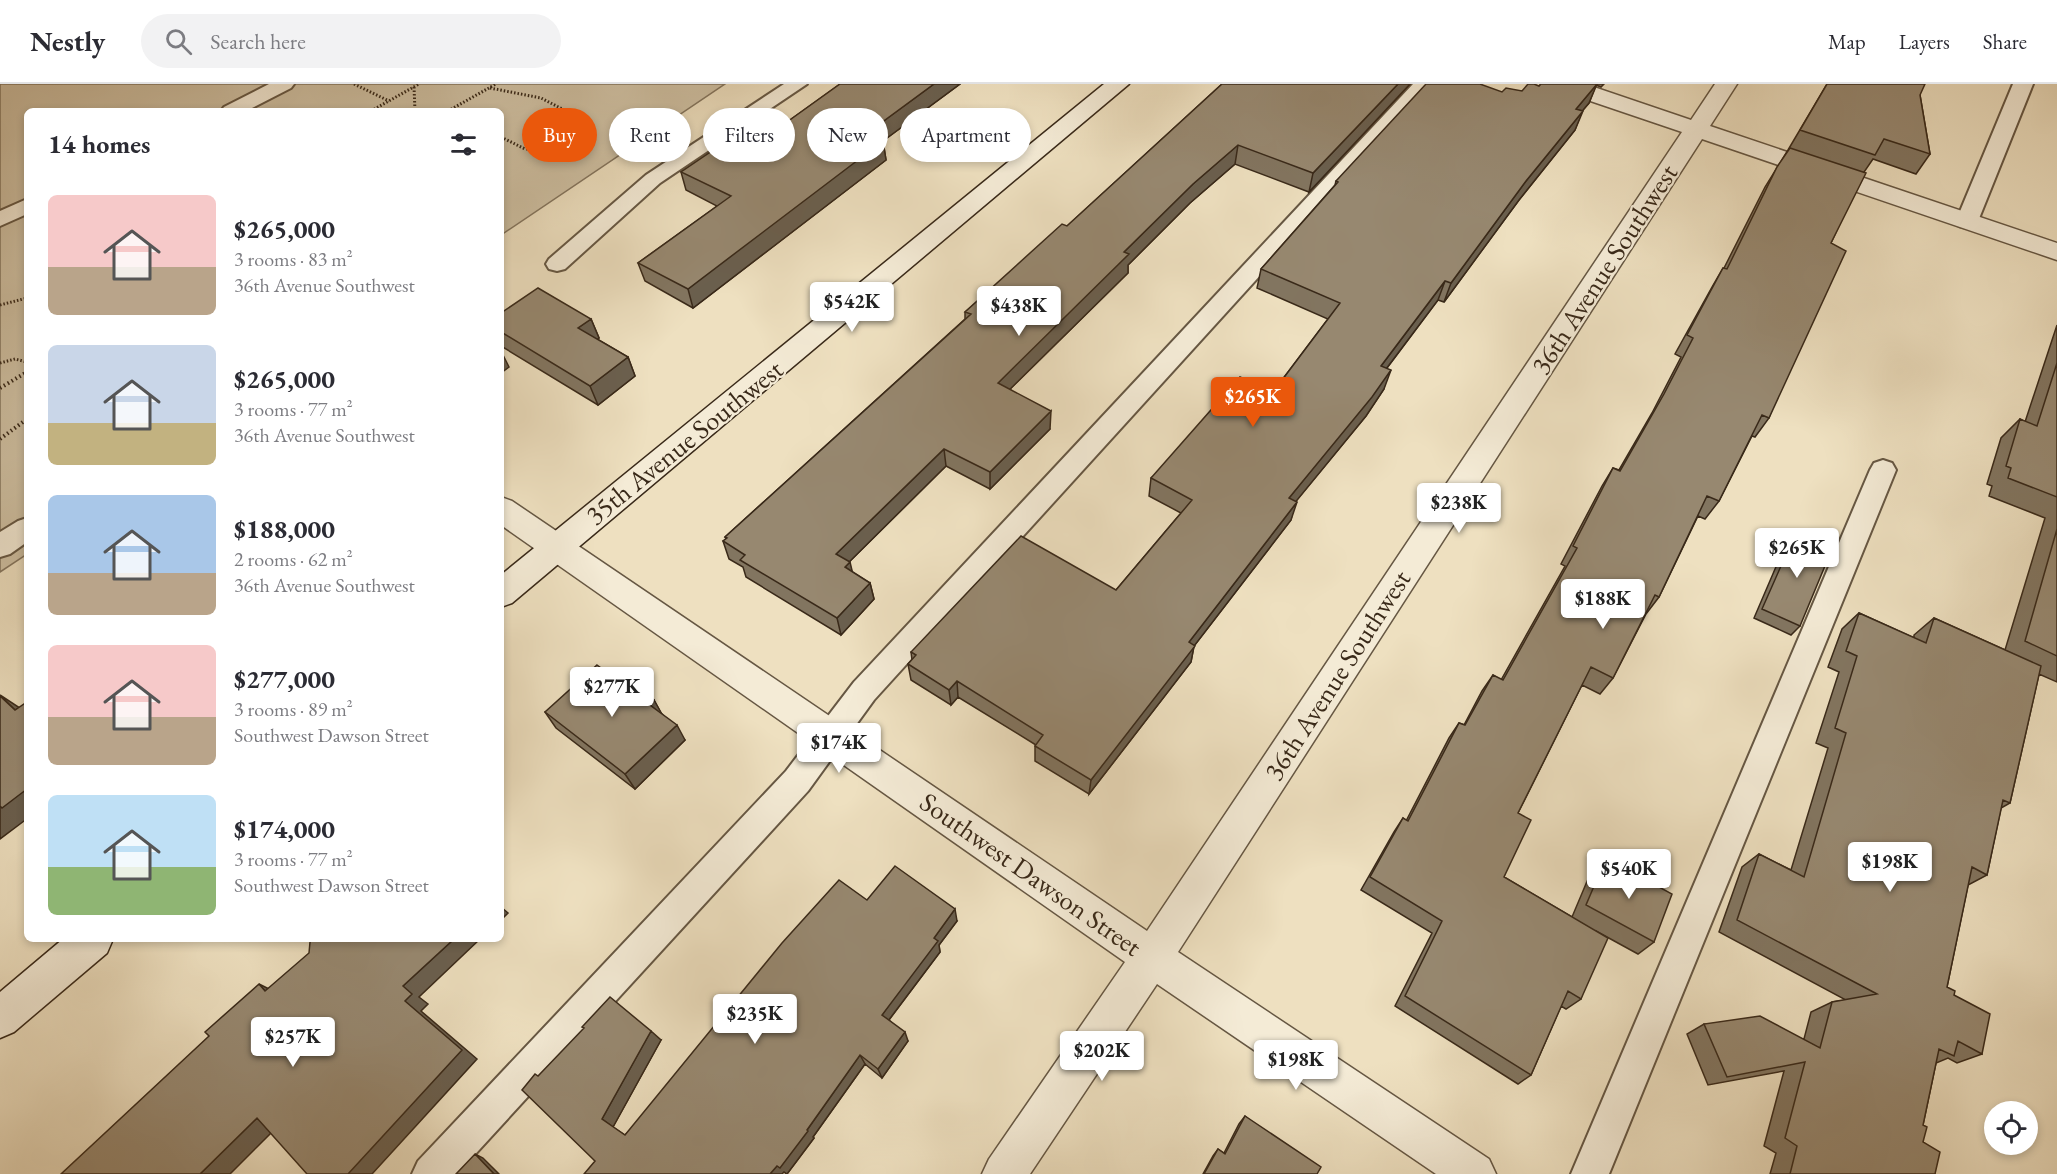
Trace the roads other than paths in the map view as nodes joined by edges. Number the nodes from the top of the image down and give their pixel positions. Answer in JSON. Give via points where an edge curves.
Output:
{"nodes":[{"id":1,"x":284,"y":84,"type":"edge"},
{"id":2,"x":797,"y":84,"type":"edge"},
{"id":3,"x":1118,"y":84,"type":"edge"},
{"id":4,"x":1424,"y":84,"type":"edge"},
{"id":5,"x":1563,"y":84,"type":"edge"},
{"id":6,"x":1726,"y":84,"type":"edge"},
{"id":7,"x":2023,"y":84,"type":"edge"},
{"id":8,"x":237,"y":108,"type":"edge"},
{"id":9,"x":1696,"y":130,"type":"junction"},
{"id":10,"x":24,"y":207,"type":"edge"},
{"id":11,"x":0,"y":219,"type":"edge"},
{"id":12,"x":1967,"y":221,"type":"junction"},
{"id":13,"x":2057,"y":252,"type":"edge"},
{"id":14,"x":557,"y":264,"type":"dead end"},
{"id":15,"x":1882,"y":470,"type":"dead end"},
{"id":16,"x":504,"y":511,"type":"edge"},
{"id":17,"x":24,"y":530,"type":"edge"},
{"id":18,"x":0,"y":546,"type":"edge"},
{"id":19,"x":557,"y":546,"type":"junction"},
{"id":20,"x":504,"y":591,"type":"edge"},
{"id":21,"x":831,"y":736,"type":"junction"},
{"id":22,"x":89,"y":942,"type":"edge"},
{"id":23,"x":1152,"y":957,"type":"junction"},
{"id":24,"x":0,"y":1018,"type":"edge"},
{"id":25,"x":431,"y":1174,"type":"edge"},
{"id":26,"x":1004,"y":1174,"type":"edge"},
{"id":27,"x":1474,"y":1174,"type":"edge"},
{"id":28,"x":1590,"y":1174,"type":"edge"}],
"edges":[{"from":1,"to":8,"type":"lane"},
{"from":2,"to":14,"type":"lane","via":[[653,179]]},
{"from":3,"to":19,"type":"street","name":"35th Avenue Southwest"},
{"from":4,"to":21,"type":"lane","via":[[864,691]]},
{"from":5,"to":9,"type":"street"},
{"from":6,"to":9,"type":"street","name":"36th Avenue Southwest"},
{"from":7,"to":12,"type":"lane"},
{"from":9,"to":12,"type":"street"},
{"from":9,"to":23,"type":"street","name":"36th Avenue Southwest"},
{"from":10,"to":11,"type":"lane"},
{"from":12,"to":13,"type":"street"},
{"from":15,"to":28,"type":"lane"},
{"from":16,"to":19,"type":"street","name":"Southwest Dawson Street"},
{"from":17,"to":18,"type":"lane"},
{"from":19,"to":20,"type":"street","name":"35th Avenue Southwest"},
{"from":19,"to":21,"type":"street","name":"Southwest Dawson Street"},
{"from":21,"to":23,"type":"street","name":"Southwest Dawson Street"},
{"from":21,"to":25,"type":"lane","via":[[797,781]]},
{"from":22,"to":24,"type":"street"},
{"from":23,"to":26,"type":"street","name":"36th Avenue Southwest"},
{"from":23,"to":27,"type":"street","name":"Southwest Dawson Street"}]}
